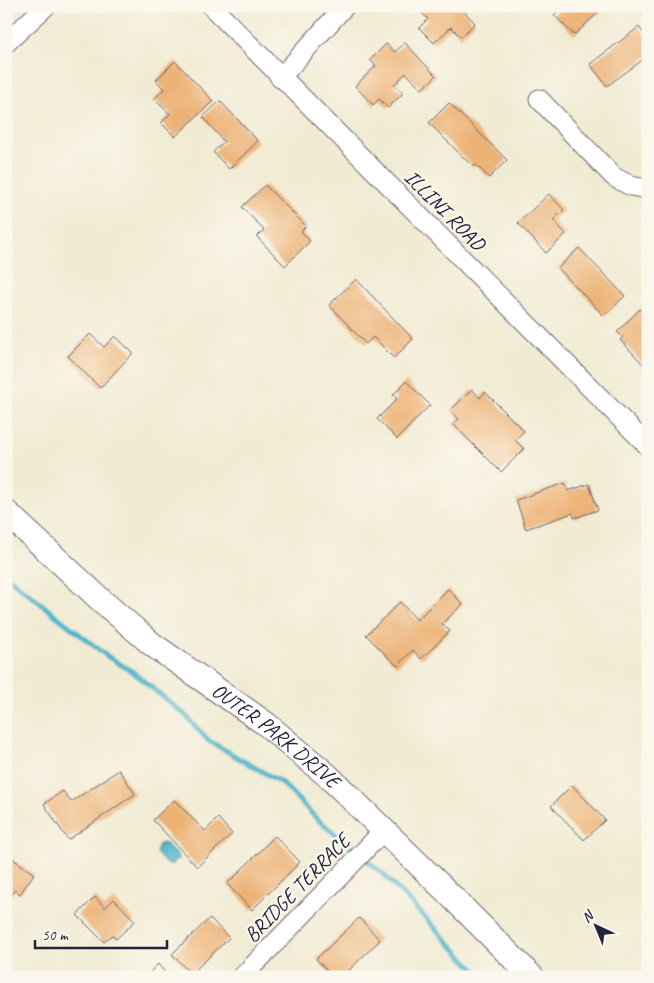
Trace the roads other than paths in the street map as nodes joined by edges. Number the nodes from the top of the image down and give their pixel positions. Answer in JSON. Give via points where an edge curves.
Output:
{"nodes":[{"id":1,"x":46,"y":6,"type":"edge"},
{"id":2,"x":211,"y":6,"type":"edge"},
{"id":3,"x":344,"y":6,"type":"edge"},
{"id":4,"x":6,"y":43,"type":"edge"},
{"id":5,"x":280,"y":78,"type":"junction"},
{"id":6,"x":539,"y":99,"type":"dead end"},
{"id":7,"x":648,"y":189,"type":"edge"},
{"id":8,"x":648,"y":446,"type":"edge"},
{"id":9,"x":6,"y":512,"type":"edge"},
{"id":10,"x":384,"y":830,"type":"junction"},
{"id":11,"x":242,"y":977,"type":"edge"},
{"id":12,"x":532,"y":977,"type":"edge"}],
"edges":[{"from":1,"to":4,"type":"street"},
{"from":2,"to":5,"type":"street","name":"ILLINI ROAD"},
{"from":3,"to":5,"type":"street"},
{"from":5,"to":8,"type":"street","name":"ILLINI ROAD"},
{"from":6,"to":7,"type":"street","via":[[614,177],[631,186]]},
{"from":9,"to":10,"type":"street","name":"OUTER PARK DRIVE","via":[[153,645],[266,724],[327,775]]},
{"from":10,"to":11,"type":"street","name":"BRIDGE TERRACE"},
{"from":10,"to":12,"type":"street","name":"OUTER PARK DRIVE"}]}
